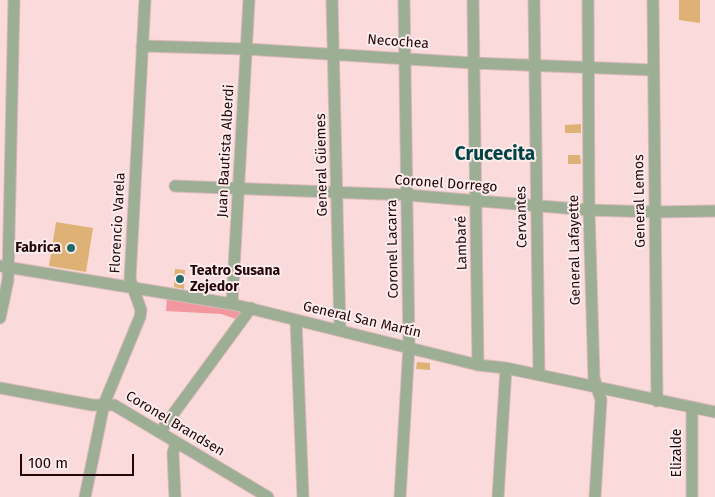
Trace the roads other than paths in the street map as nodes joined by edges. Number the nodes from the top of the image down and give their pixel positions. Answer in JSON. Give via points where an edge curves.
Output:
{"nodes":[{"id":1,"x":14,"y":0,"type":"edge"},
{"id":2,"x":145,"y":0,"type":"edge"},
{"id":3,"x":249,"y":0,"type":"edge"},
{"id":4,"x":332,"y":0,"type":"edge"},
{"id":5,"x":404,"y":0,"type":"edge"},
{"id":6,"x":473,"y":0,"type":"edge"},
{"id":7,"x":534,"y":0,"type":"edge"},
{"id":8,"x":588,"y":0,"type":"edge"},
{"id":9,"x":653,"y":0,"type":"edge"},
{"id":10,"x":142,"y":46,"type":"junction"},
{"id":11,"x":246,"y":49,"type":"junction"},
{"id":12,"x":335,"y":54,"type":"junction"},
{"id":13,"x":405,"y":58,"type":"junction"},
{"id":14,"x":473,"y":63,"type":"junction"},
{"id":15,"x":535,"y":64,"type":"junction"},
{"id":16,"x":588,"y":66,"type":"junction"},
{"id":17,"x":652,"y":70,"type":"junction"},
{"id":18,"x":175,"y":186,"type":"dead end"},
{"id":19,"x":239,"y":188,"type":"junction"},
{"id":20,"x":337,"y":193,"type":"junction"},
{"id":21,"x":407,"y":195,"type":"junction"},
{"id":22,"x":476,"y":201,"type":"junction"},
{"id":23,"x":537,"y":205,"type":"junction"},
{"id":24,"x":589,"y":210,"type":"junction"},
{"id":25,"x":715,"y":211,"type":"edge"},
{"id":26,"x":655,"y":212,"type":"junction"},
{"id":27,"x":4,"y":267,"type":"edge"},
{"id":28,"x":131,"y":286,"type":"junction"},
{"id":29,"x":232,"y":304,"type":"junction"},
{"id":30,"x":251,"y":308,"type":"junction"},
{"id":31,"x":0,"y":318,"type":"edge"},
{"id":32,"x":296,"y":320,"type":"junction"},
{"id":33,"x":340,"y":330,"type":"junction"},
{"id":34,"x":409,"y":346,"type":"junction"},
{"id":35,"x":478,"y":365,"type":"junction"},
{"id":36,"x":506,"y":368,"type":"junction"},
{"id":37,"x":539,"y":374,"type":"junction"},
{"id":38,"x":596,"y":387,"type":"junction"},
{"id":39,"x":0,"y":388,"type":"edge"},
{"id":40,"x":657,"y":401,"type":"junction"},
{"id":41,"x":104,"y":404,"type":"junction"},
{"id":42,"x":692,"y":408,"type":"junction"},
{"id":43,"x":715,"y":412,"type":"edge"},
{"id":44,"x":160,"y":432,"type":"junction"},
{"id":45,"x":176,"y":442,"type":"junction"},
{"id":46,"x":85,"y":497,"type":"edge"},
{"id":47,"x":175,"y":497,"type":"edge"},
{"id":48,"x":268,"y":497,"type":"edge"},
{"id":49,"x":303,"y":497,"type":"edge"},
{"id":50,"x":400,"y":497,"type":"edge"},
{"id":51,"x":498,"y":497,"type":"edge"},
{"id":52,"x":595,"y":497,"type":"edge"},
{"id":53,"x":692,"y":497,"type":"edge"}],
"edges":[{"from":1,"to":27,"type":"street"},
{"from":2,"to":10,"type":"street","name":"Florencio Varela"},
{"from":3,"to":11,"type":"street","name":"Juan Bautista Alberdi"},
{"from":4,"to":12,"type":"street","name":"General Güemes"},
{"from":5,"to":13,"type":"street","name":"Coronel Lacarra"},
{"from":6,"to":14,"type":"street","name":"Lambaré"},
{"from":7,"to":15,"type":"street","name":"Cervantes"},
{"from":8,"to":16,"type":"street","name":"General Lafayette"},
{"from":9,"to":17,"type":"street","name":"General Lemos"},
{"from":10,"to":11,"type":"street","name":"Necochea"},
{"from":10,"to":28,"type":"street","name":"Florencio Varela"},
{"from":11,"to":12,"type":"street","name":"Necochea"},
{"from":11,"to":19,"type":"street","name":"Juan Bautista Alberdi"},
{"from":12,"to":13,"type":"street","name":"Necochea"},
{"from":12,"to":20,"type":"street","name":"General Güemes"},
{"from":13,"to":14,"type":"street","name":"Necochea"},
{"from":13,"to":21,"type":"street","name":"Coronel Lacarra"},
{"from":14,"to":15,"type":"street","name":"Necochea"},
{"from":14,"to":22,"type":"street","name":"Lambaré"},
{"from":15,"to":16,"type":"street","name":"Necochea"},
{"from":15,"to":23,"type":"street","name":"Cervantes"},
{"from":16,"to":17,"type":"street","name":"Necochea"},
{"from":16,"to":24,"type":"street","name":"General Lafayette"},
{"from":17,"to":26,"type":"street","name":"General Lemos"},
{"from":18,"to":19,"type":"street","name":"Coronel Dorrego"},
{"from":19,"to":20,"type":"street","name":"Coronel Dorrego"},
{"from":19,"to":29,"type":"street","name":"Juan Bautista Alberdi"},
{"from":20,"to":21,"type":"street","name":"Coronel Dorrego"},
{"from":20,"to":33,"type":"street","name":"General Güemes"},
{"from":21,"to":22,"type":"street","name":"Coronel Dorrego"},
{"from":21,"to":34,"type":"street","name":"Coronel Lacarra"},
{"from":22,"to":23,"type":"street","name":"Coronel Dorrego"},
{"from":22,"to":35,"type":"street","name":"Lambaré"},
{"from":23,"to":24,"type":"street","name":"Coronel Dorrego"},
{"from":23,"to":37,"type":"street","name":"Cervantes"},
{"from":24,"to":26,"type":"street","name":"Coronel Dorrego"},
{"from":24,"to":38,"type":"street","name":"General Lafayette"},
{"from":25,"to":26,"type":"street","name":"Coronel Dorrego"},
{"from":26,"to":40,"type":"street","name":"General Lemos"},
{"from":27,"to":28,"type":"street","name":"General San Martín"},
{"from":27,"to":31,"type":"street","via":[[8,280]]},
{"from":28,"to":29,"type":"street","name":"General San Martín"},
{"from":28,"to":41,"type":"street","name":"Florencio Varela","via":[[140,317]]},
{"from":29,"to":30,"type":"street","name":"General San Martín"},
{"from":30,"to":32,"type":"street","name":"General San Martín"},
{"from":30,"to":44,"type":"street"},
{"from":32,"to":33,"type":"street","name":"General San Martín"},
{"from":32,"to":49,"type":"street"},
{"from":33,"to":34,"type":"street","name":"General San Martín"},
{"from":34,"to":35,"type":"street","name":"General San Martín"},
{"from":34,"to":50,"type":"street","name":"Coronel Lacarra"},
{"from":35,"to":36,"type":"street","name":"General San Martín"},
{"from":36,"to":37,"type":"street","name":"General San Martín"},
{"from":36,"to":51,"type":"street"},
{"from":37,"to":38,"type":"street","name":"General San Martín"},
{"from":38,"to":40,"type":"street","name":"General San Martín"},
{"from":38,"to":52,"type":"street","name":"General Lafayette","via":[[601,400]]},
{"from":39,"to":41,"type":"street","name":"Coronel Brandsen"},
{"from":40,"to":42,"type":"street","name":"General San Martín"},
{"from":41,"to":44,"type":"street","name":"Coronel Brandsen","via":[[114,405]]},
{"from":41,"to":46,"type":"street","name":"Florencio Varela"},
{"from":42,"to":43,"type":"street","name":"General San Martín"},
{"from":42,"to":53,"type":"street","name":"Elizalde"},
{"from":44,"to":45,"type":"street","name":"Coronel Brandsen"},
{"from":45,"to":47,"type":"street","via":[[173,453]]},
{"from":45,"to":48,"type":"street","name":"Coronel Brandsen"}]}
